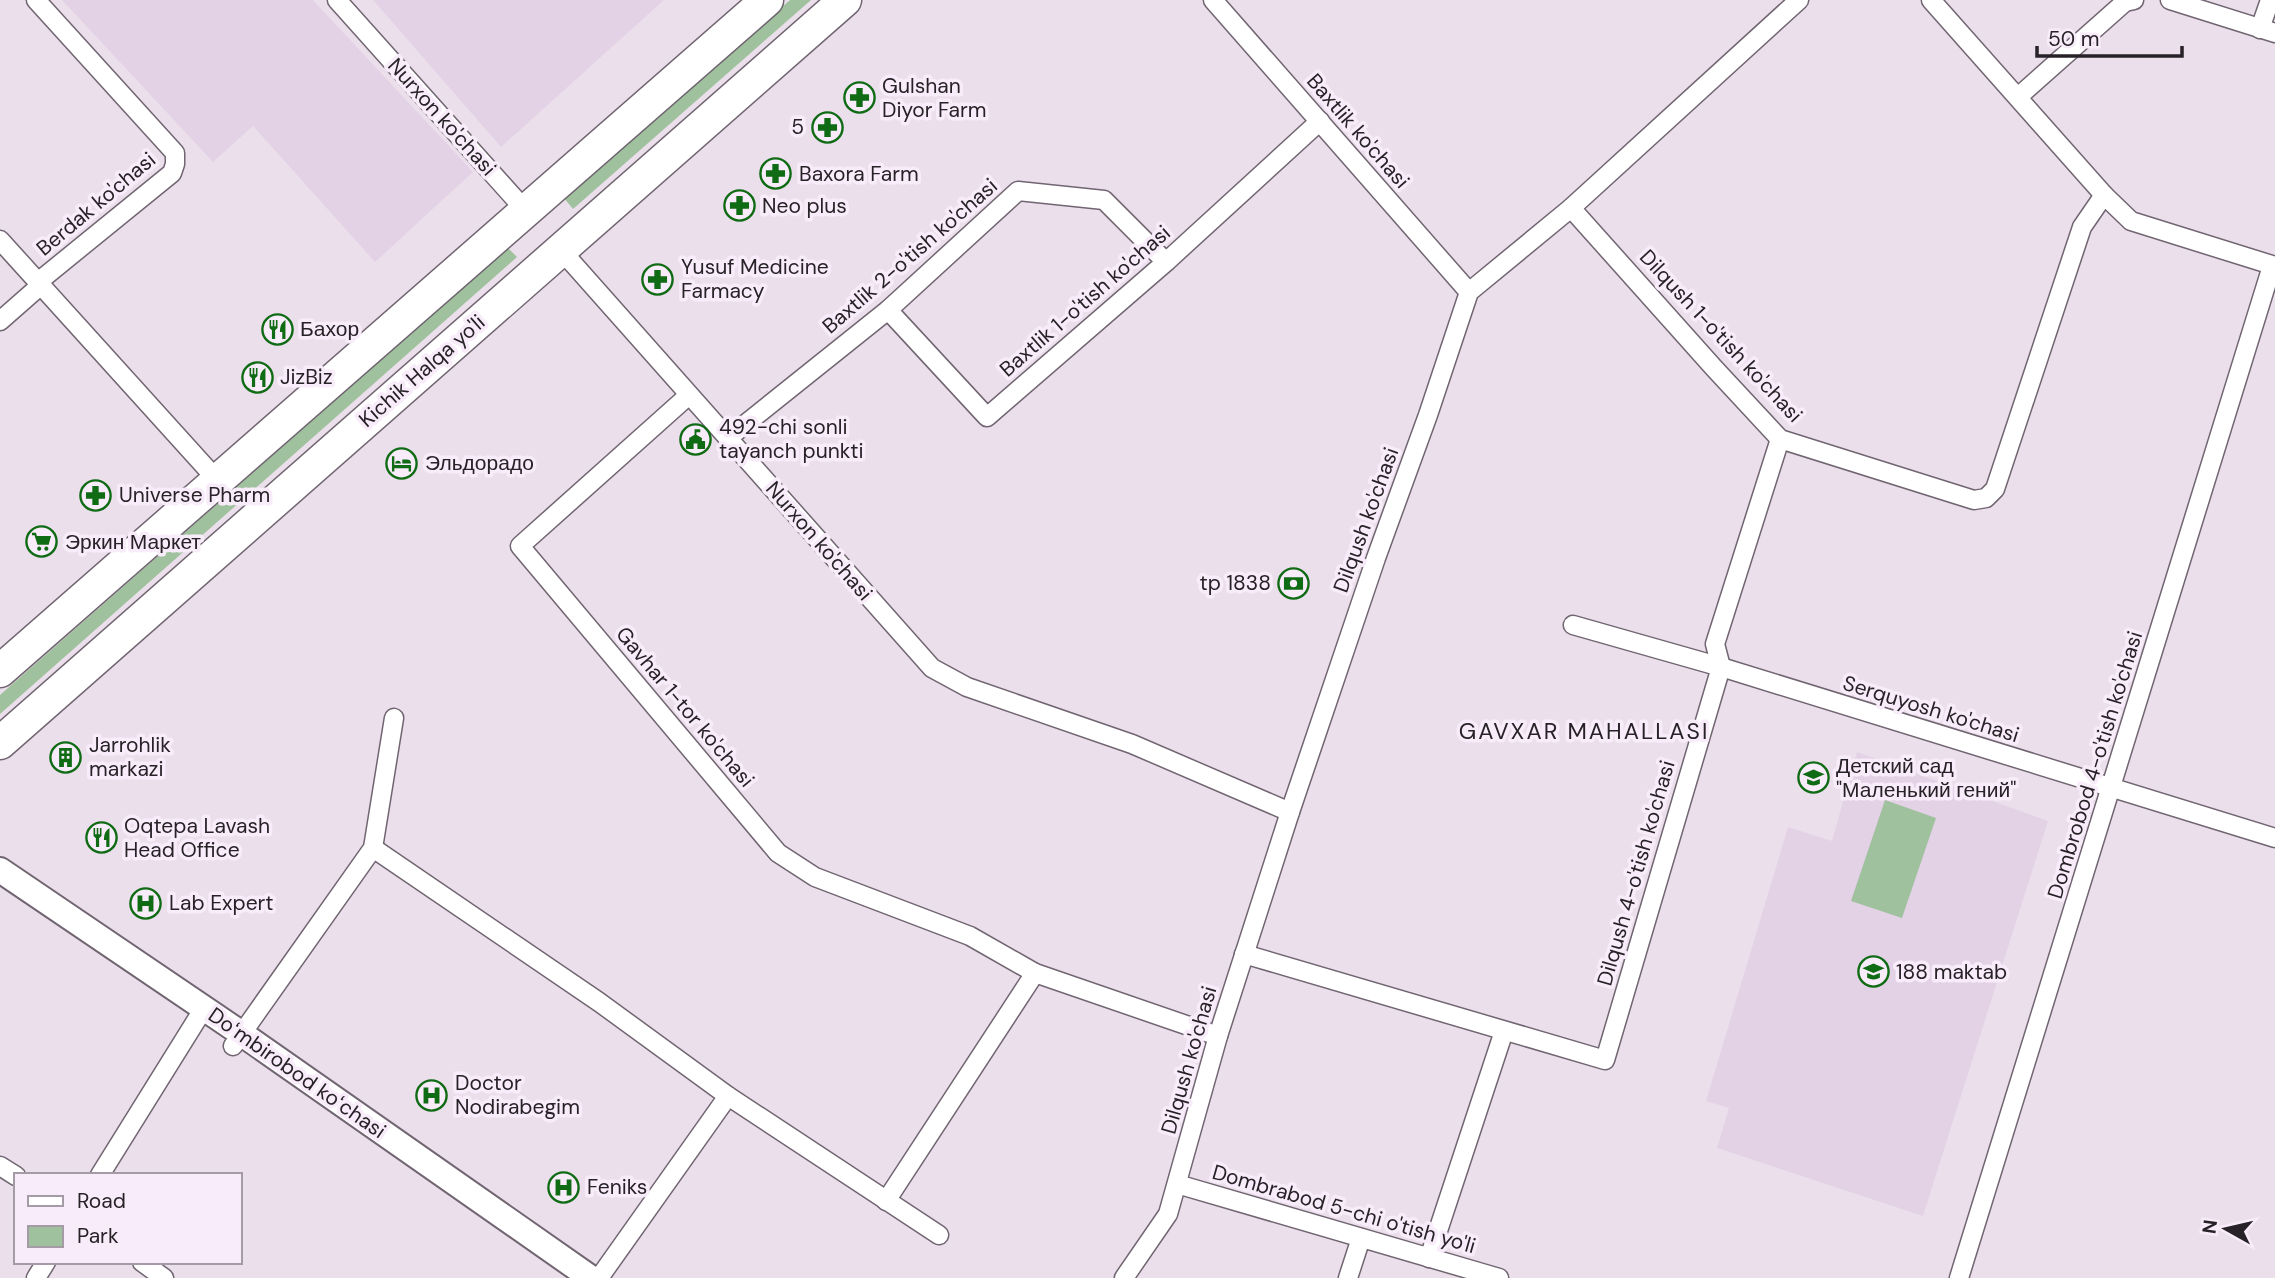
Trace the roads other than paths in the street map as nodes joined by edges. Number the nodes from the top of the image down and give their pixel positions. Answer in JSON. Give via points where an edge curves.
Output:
{"nodes":[{"id":1,"x":36,"y":0,"type":"edge"},
{"id":2,"x":337,"y":0,"type":"edge"},
{"id":3,"x":767,"y":0,"type":"edge"},
{"id":4,"x":845,"y":0,"type":"edge"},
{"id":5,"x":1213,"y":0,"type":"edge"},
{"id":6,"x":1799,"y":0,"type":"edge"},
{"id":7,"x":1931,"y":0,"type":"edge"},
{"id":8,"x":2134,"y":0,"type":"edge"},
{"id":9,"x":2170,"y":0,"type":"edge"},
{"id":10,"x":2270,"y":0,"type":"edge"},
{"id":11,"x":2268,"y":31,"type":"edge"},
{"id":12,"x":2018,"y":97,"type":"junction"},
{"id":13,"x":1320,"y":121,"type":"junction"},
{"id":14,"x":2104,"y":195,"type":"junction"},
{"id":15,"x":1571,"y":208,"type":"junction"},
{"id":16,"x":526,"y":211,"type":"junction"},
{"id":17,"x":0,"y":240,"type":"edge"},
{"id":18,"x":561,"y":250,"type":"junction"},
{"id":19,"x":1166,"y":262,"type":"junction"},
{"id":20,"x":2274,"y":266,"type":"edge"},
{"id":21,"x":40,"y":284,"type":"junction"},
{"id":22,"x":1469,"y":292,"type":"junction"},
{"id":23,"x":888,"y":310,"type":"junction"},
{"id":24,"x":0,"y":321,"type":"edge"},
{"id":25,"x":689,"y":395,"type":"junction"},
{"id":26,"x":729,"y":438,"type":"junction"},
{"id":27,"x":1780,"y":439,"type":"junction"},
{"id":28,"x":218,"y":481,"type":"junction"},
{"id":29,"x":1573,"y":625,"type":"dead end"},
{"id":30,"x":1721,"y":667,"type":"junction"},
{"id":31,"x":0,"y":671,"type":"edge"},
{"id":32,"x":394,"y":718,"type":"dead end"},
{"id":33,"x":0,"y":743,"type":"edge"},
{"id":34,"x":2112,"y":788,"type":"junction"},
{"id":35,"x":1290,"y":812,"type":"junction"},
{"id":36,"x":2275,"y":838,"type":"edge"},
{"id":37,"x":373,"y":848,"type":"junction"},
{"id":38,"x":0,"y":870,"type":"edge"},
{"id":39,"x":7,"y":896,"type":"edge"},
{"id":40,"x":1244,"y":954,"type":"junction"},
{"id":41,"x":1035,"y":973,"type":"junction"},
{"id":42,"x":200,"y":1015,"type":"junction"},
{"id":43,"x":1504,"y":1031,"type":"junction"},
{"id":44,"x":1217,"y":1036,"type":"junction"},
{"id":45,"x":237,"y":1040,"type":"junction"},
{"id":46,"x":728,"y":1096,"type":"junction"},
{"id":47,"x":101,"y":1173,"type":"edge"},
{"id":48,"x":1177,"y":1184,"type":"junction"},
{"id":49,"x":886,"y":1201,"type":"junction"},
{"id":50,"x":939,"y":1235,"type":"dead end"},
{"id":51,"x":1361,"y":1238,"type":"junction"},
{"id":52,"x":1429,"y":1258,"type":"junction"},
{"id":53,"x":145,"y":1264,"type":"edge"},
{"id":54,"x":164,"y":1278,"type":"edge"},
{"id":55,"x":564,"y":1278,"type":"edge"},
{"id":56,"x":591,"y":1278,"type":"edge"},
{"id":57,"x":599,"y":1278,"type":"edge"},
{"id":58,"x":1125,"y":1278,"type":"edge"},
{"id":59,"x":1348,"y":1278,"type":"edge"},
{"id":60,"x":1499,"y":1278,"type":"edge"},
{"id":61,"x":1959,"y":1278,"type":"edge"}],
"edges":[{"from":1,"to":21,"type":"street","name":"Berdak ko'chasi","via":[[176,159],[172,173]]},
{"from":2,"to":16,"type":"street","name":"Nurxon ko'chasi"},
{"from":3,"to":16,"type":"highway"},
{"from":4,"to":18,"type":"highway","name":"Kichik Halqa yo'li"},
{"from":5,"to":13,"type":"street","name":"Baxtlik ko'chasi"},
{"from":6,"to":15,"type":"street"},
{"from":7,"to":12,"type":"street"},
{"from":8,"to":12,"type":"street","via":[[2125,2]]},
{"from":9,"to":11,"type":"street"},
{"from":10,"to":11,"type":"street"},
{"from":12,"to":14,"type":"street"},
{"from":13,"to":19,"type":"street","name":"Baxtlik 1-o'tish ko'chasi"},
{"from":13,"to":22,"type":"street","name":"Baxtlik ko'chasi"},
{"from":14,"to":20,"type":"street","via":[[2131,221]]},
{"from":14,"to":27,"type":"street","name":"Dilqush 1-o'tish ko'chasi","via":[[2082,227],[1995,489],[1986,498],[1974,500]]},
{"from":15,"to":22,"type":"street"},
{"from":15,"to":27,"type":"street","name":"Dilqush 1-o'tish ko'chasi"},
{"from":16,"to":18,"type":"highway","name":"Nurxon ko'chasi"},
{"from":16,"to":28,"type":"highway"},
{"from":17,"to":21,"type":"street"},
{"from":18,"to":25,"type":"street","name":"Nurxon ko'chasi"},
{"from":18,"to":33,"type":"highway","name":"Kichik Halqa yo'li"},
{"from":19,"to":23,"type":"street","name":"Baxtlik 2-o'tish ko'chasi","via":[[1104,200],[1018,191]]},
{"from":19,"to":23,"type":"street","name":"Baxtlik 1-o'tish ko'chasi","via":[[987,417]]},
{"from":20,"to":34,"type":"street","name":"Dombrobod 4-o'tish ko'chasi"},
{"from":21,"to":24,"type":"street","name":"Berdak ko'chasi"},
{"from":21,"to":28,"type":"street"},
{"from":22,"to":35,"type":"street","name":"Dilqush ko'chasi"},
{"from":23,"to":26,"type":"street","name":"Baxtlik 2-o'tish ko'chasi"},
{"from":25,"to":26,"type":"street","name":"Nurxon ko'chasi"},
{"from":25,"to":41,"type":"street","name":"Gavhar 1-tor ko'chasi","via":[[520,546],[778,853],[815,877],[970,936]]},
{"from":26,"to":35,"type":"street","name":"Nurxon ko'chasi","via":[[923,659],[944,676],[1132,744]]},
{"from":27,"to":30,"type":"street","name":"Dilqush 4-o'tish ko'chasi","via":[[1715,644]]},
{"from":28,"to":31,"type":"highway"},
{"from":29,"to":30,"type":"street","name":"Serquyosh ko'chasi"},
{"from":30,"to":34,"type":"street","name":"Serquyosh ko'chasi"},
{"from":30,"to":43,"type":"street","name":"Dilqush 4-o'tish ko'chasi","via":[[1605,1060]]},
{"from":32,"to":37,"type":"street"},
{"from":34,"to":36,"type":"street","name":"Serquyosh ko'chasi"},
{"from":34,"to":61,"type":"street","name":"Dombrobod 4-o'tish ko'chasi"},
{"from":35,"to":40,"type":"street","name":"Dilqush ko'chasi"},
{"from":37,"to":45,"type":"street"},
{"from":37,"to":46,"type":"street"},
{"from":38,"to":42,"type":"main road","name":"Doʻmbirobod koʻchasi"},
{"from":39,"to":42,"type":"main road","name":"Doʻmbirobod koʻchasi","via":[[116,968]]},
{"from":40,"to":43,"type":"street","name":"Dilqush 4-o'tish ko'chasi"},
{"from":40,"to":44,"type":"street","name":"Dilqush ko'chasi"},
{"from":41,"to":44,"type":"street","name":"Gavhar 1-tor ko'chasi"},
{"from":41,"to":49,"type":"street"},
{"from":42,"to":45,"type":"main road","name":"Doʻmbirobod koʻchasi"},
{"from":42,"to":47,"type":"street"},
{"from":43,"to":52,"type":"street"},
{"from":44,"to":48,"type":"street","name":"Dilqush ko'chasi"},
{"from":45,"to":55,"type":"main road","name":"Doʻmbirobod koʻchasi"},
{"from":45,"to":56,"type":"main road","name":"Doʻmbirobod koʻchasi"},
{"from":46,"to":49,"type":"street"},
{"from":46,"to":57,"type":"street"},
{"from":48,"to":51,"type":"street","name":"Dombrabod 5-chi o'tish yo'li"},
{"from":48,"to":58,"type":"street","name":"Dilqush ko'chasi","via":[[1168,1214]]},
{"from":49,"to":50,"type":"street"},
{"from":51,"to":52,"type":"street","name":"Dombrabod 5-chi o'tish yo'li"},
{"from":51,"to":59,"type":"street"},
{"from":52,"to":60,"type":"street","name":"Dombrabod 5-chi o'tish yo'li"},
{"from":53,"to":54,"type":"street"}]}
